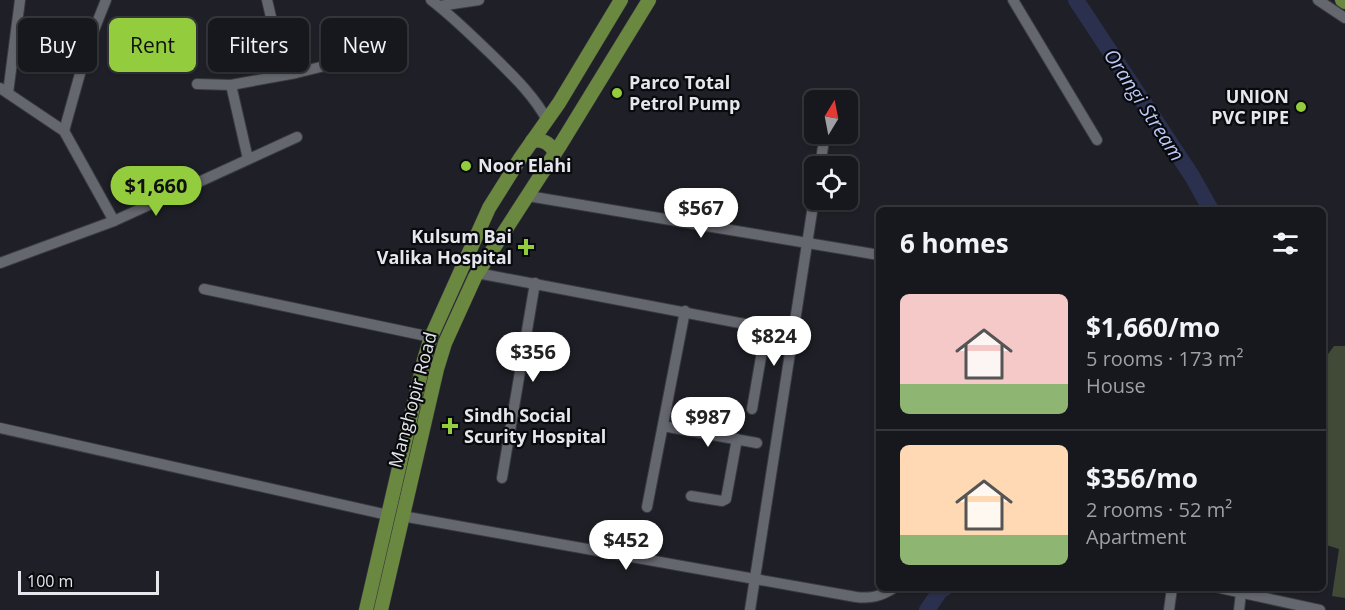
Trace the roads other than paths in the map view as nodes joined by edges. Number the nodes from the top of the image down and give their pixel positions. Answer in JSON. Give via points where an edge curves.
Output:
{"nodes":[{"id":1,"x":20,"y":0,"type":"edge"},
{"id":2,"x":106,"y":0,"type":"edge"},
{"id":3,"x":267,"y":0,"type":"edge"},
{"id":4,"x":479,"y":0,"type":"edge"},
{"id":5,"x":621,"y":0,"type":"edge"},
{"id":6,"x":649,"y":0,"type":"edge"},
{"id":7,"x":1013,"y":0,"type":"edge"},
{"id":8,"x":1318,"y":0,"type":"edge"},
{"id":9,"x":435,"y":3,"type":"edge"},
{"id":10,"x":271,"y":17,"type":"dead end"},
{"id":11,"x":1345,"y":18,"type":"edge"},
{"id":12,"x":321,"y":68,"type":"edge"},
{"id":13,"x":197,"y":84,"type":"dead end"},
{"id":14,"x":231,"y":85,"type":"junction"},
{"id":15,"x":4,"y":91,"type":"edge"},
{"id":16,"x":547,"y":120,"type":"junction"},
{"id":17,"x":64,"y":131,"type":"junction"},
{"id":18,"x":297,"y":137,"type":"dead end"},
{"id":19,"x":564,"y":139,"type":"junction"},
{"id":20,"x":1097,"y":140,"type":"dead end"},
{"id":21,"x":532,"y":141,"type":"junction"},
{"id":22,"x":555,"y":153,"type":"junction"},
{"id":23,"x":248,"y":159,"type":"junction"},
{"id":24,"x":528,"y":196,"type":"junction"},
{"id":25,"x":812,"y":210,"type":"edge"},
{"id":26,"x":114,"y":221,"type":"junction"},
{"id":27,"x":807,"y":243,"type":"junction"},
{"id":28,"x":876,"y":254,"type":"edge"},
{"id":29,"x":0,"y":263,"type":"edge"},
{"id":30,"x":477,"y":273,"type":"junction"},
{"id":31,"x":535,"y":283,"type":"junction"},
{"id":32,"x":204,"y":289,"type":"dead end"},
{"id":33,"x":685,"y":311,"type":"junction"},
{"id":34,"x":431,"y":337,"type":"junction"},
{"id":35,"x":752,"y":409,"type":"dead end"},
{"id":36,"x":663,"y":426,"type":"junction"},
{"id":37,"x":0,"y":428,"type":"edge"},
{"id":38,"x":737,"y":439,"type":"junction"},
{"id":39,"x":757,"y":443,"type":"dead end"},
{"id":40,"x":502,"y":478,"type":"dead end"},
{"id":41,"x":691,"y":495,"type":"dead end"},
{"id":42,"x":647,"y":507,"type":"dead end"},
{"id":43,"x":395,"y":515,"type":"junction"},
{"id":44,"x":754,"y":579,"type":"junction"},
{"id":45,"x":889,"y":591,"type":"edge"},
{"id":46,"x":1172,"y":591,"type":"edge"},
{"id":47,"x":1233,"y":591,"type":"edge"},
{"id":48,"x":1241,"y":593,"type":"junction"},
{"id":49,"x":1305,"y":608,"type":"edge"},
{"id":50,"x":366,"y":610,"type":"edge"},
{"id":51,"x":381,"y":610,"type":"edge"},
{"id":52,"x":750,"y":610,"type":"edge"},
{"id":53,"x":1169,"y":610,"type":"edge"},
{"id":54,"x":1239,"y":610,"type":"edge"},
{"id":55,"x":1320,"y":610,"type":"edge"}],
"edges":[{"from":1,"to":15,"type":"street"},
{"from":2,"to":17,"type":"street","via":[[88,45]]},
{"from":3,"to":10,"type":"street"},
{"from":4,"to":9,"type":"street"},
{"from":5,"to":16,"type":"main road","name":"Manghopir Road"},
{"from":6,"to":19,"type":"main road","name":"Manghopir Road"},
{"from":7,"to":20,"type":"street"},
{"from":8,"to":11,"type":"street"},
{"from":9,"to":16,"type":"street","via":[[516,78]]},
{"from":12,"to":14,"type":"street"},
{"from":13,"to":14,"type":"street"},
{"from":14,"to":23,"type":"street"},
{"from":15,"to":17,"type":"street"},
{"from":16,"to":19,"type":"main road","via":[[548,133],[555,139]]},
{"from":16,"to":21,"type":"main road","name":"Manghopir Road"},
{"from":17,"to":26,"type":"street"},
{"from":18,"to":23,"type":"street"},
{"from":19,"to":22,"type":"main road","name":"Manghopir Road"},
{"from":21,"to":22,"type":"main road","via":[[549,144]]},
{"from":21,"to":34,"type":"main road","name":"Manghopir Road","via":[[489,208]]},
{"from":22,"to":24,"type":"main road","name":"Manghopir Road"},
{"from":23,"to":26,"type":"street"},
{"from":24,"to":27,"type":"street"},
{"from":24,"to":30,"type":"main road","name":"Manghopir Road"},
{"from":25,"to":27,"type":"street"},
{"from":26,"to":29,"type":"street"},
{"from":27,"to":28,"type":"street"},
{"from":27,"to":44,"type":"street"},
{"from":30,"to":31,"type":"street"},
{"from":30,"to":43,"type":"main road","name":"Manghopir Road","via":[[445,343]]},
{"from":31,"to":33,"type":"street"},
{"from":31,"to":40,"type":"street"},
{"from":32,"to":34,"type":"street"},
{"from":33,"to":35,"type":"street","via":[[766,328]]},
{"from":33,"to":36,"type":"street"},
{"from":34,"to":43,"type":"main road","name":"Manghopir Road"},
{"from":36,"to":38,"type":"street"},
{"from":36,"to":42,"type":"street"},
{"from":37,"to":43,"type":"street"},
{"from":38,"to":39,"type":"street"},
{"from":38,"to":41,"type":"street","via":[[726,499]]},
{"from":43,"to":44,"type":"street"},
{"from":43,"to":50,"type":"main road","name":"Manghopir Road"},
{"from":43,"to":51,"type":"main road","name":"Manghopir Road"},
{"from":44,"to":45,"type":"street","via":[[871,598]]},
{"from":44,"to":52,"type":"street"},
{"from":46,"to":53,"type":"street"},
{"from":47,"to":48,"type":"street"},
{"from":48,"to":49,"type":"street"},
{"from":48,"to":54,"type":"street"},
{"from":49,"to":55,"type":"street"}]}
